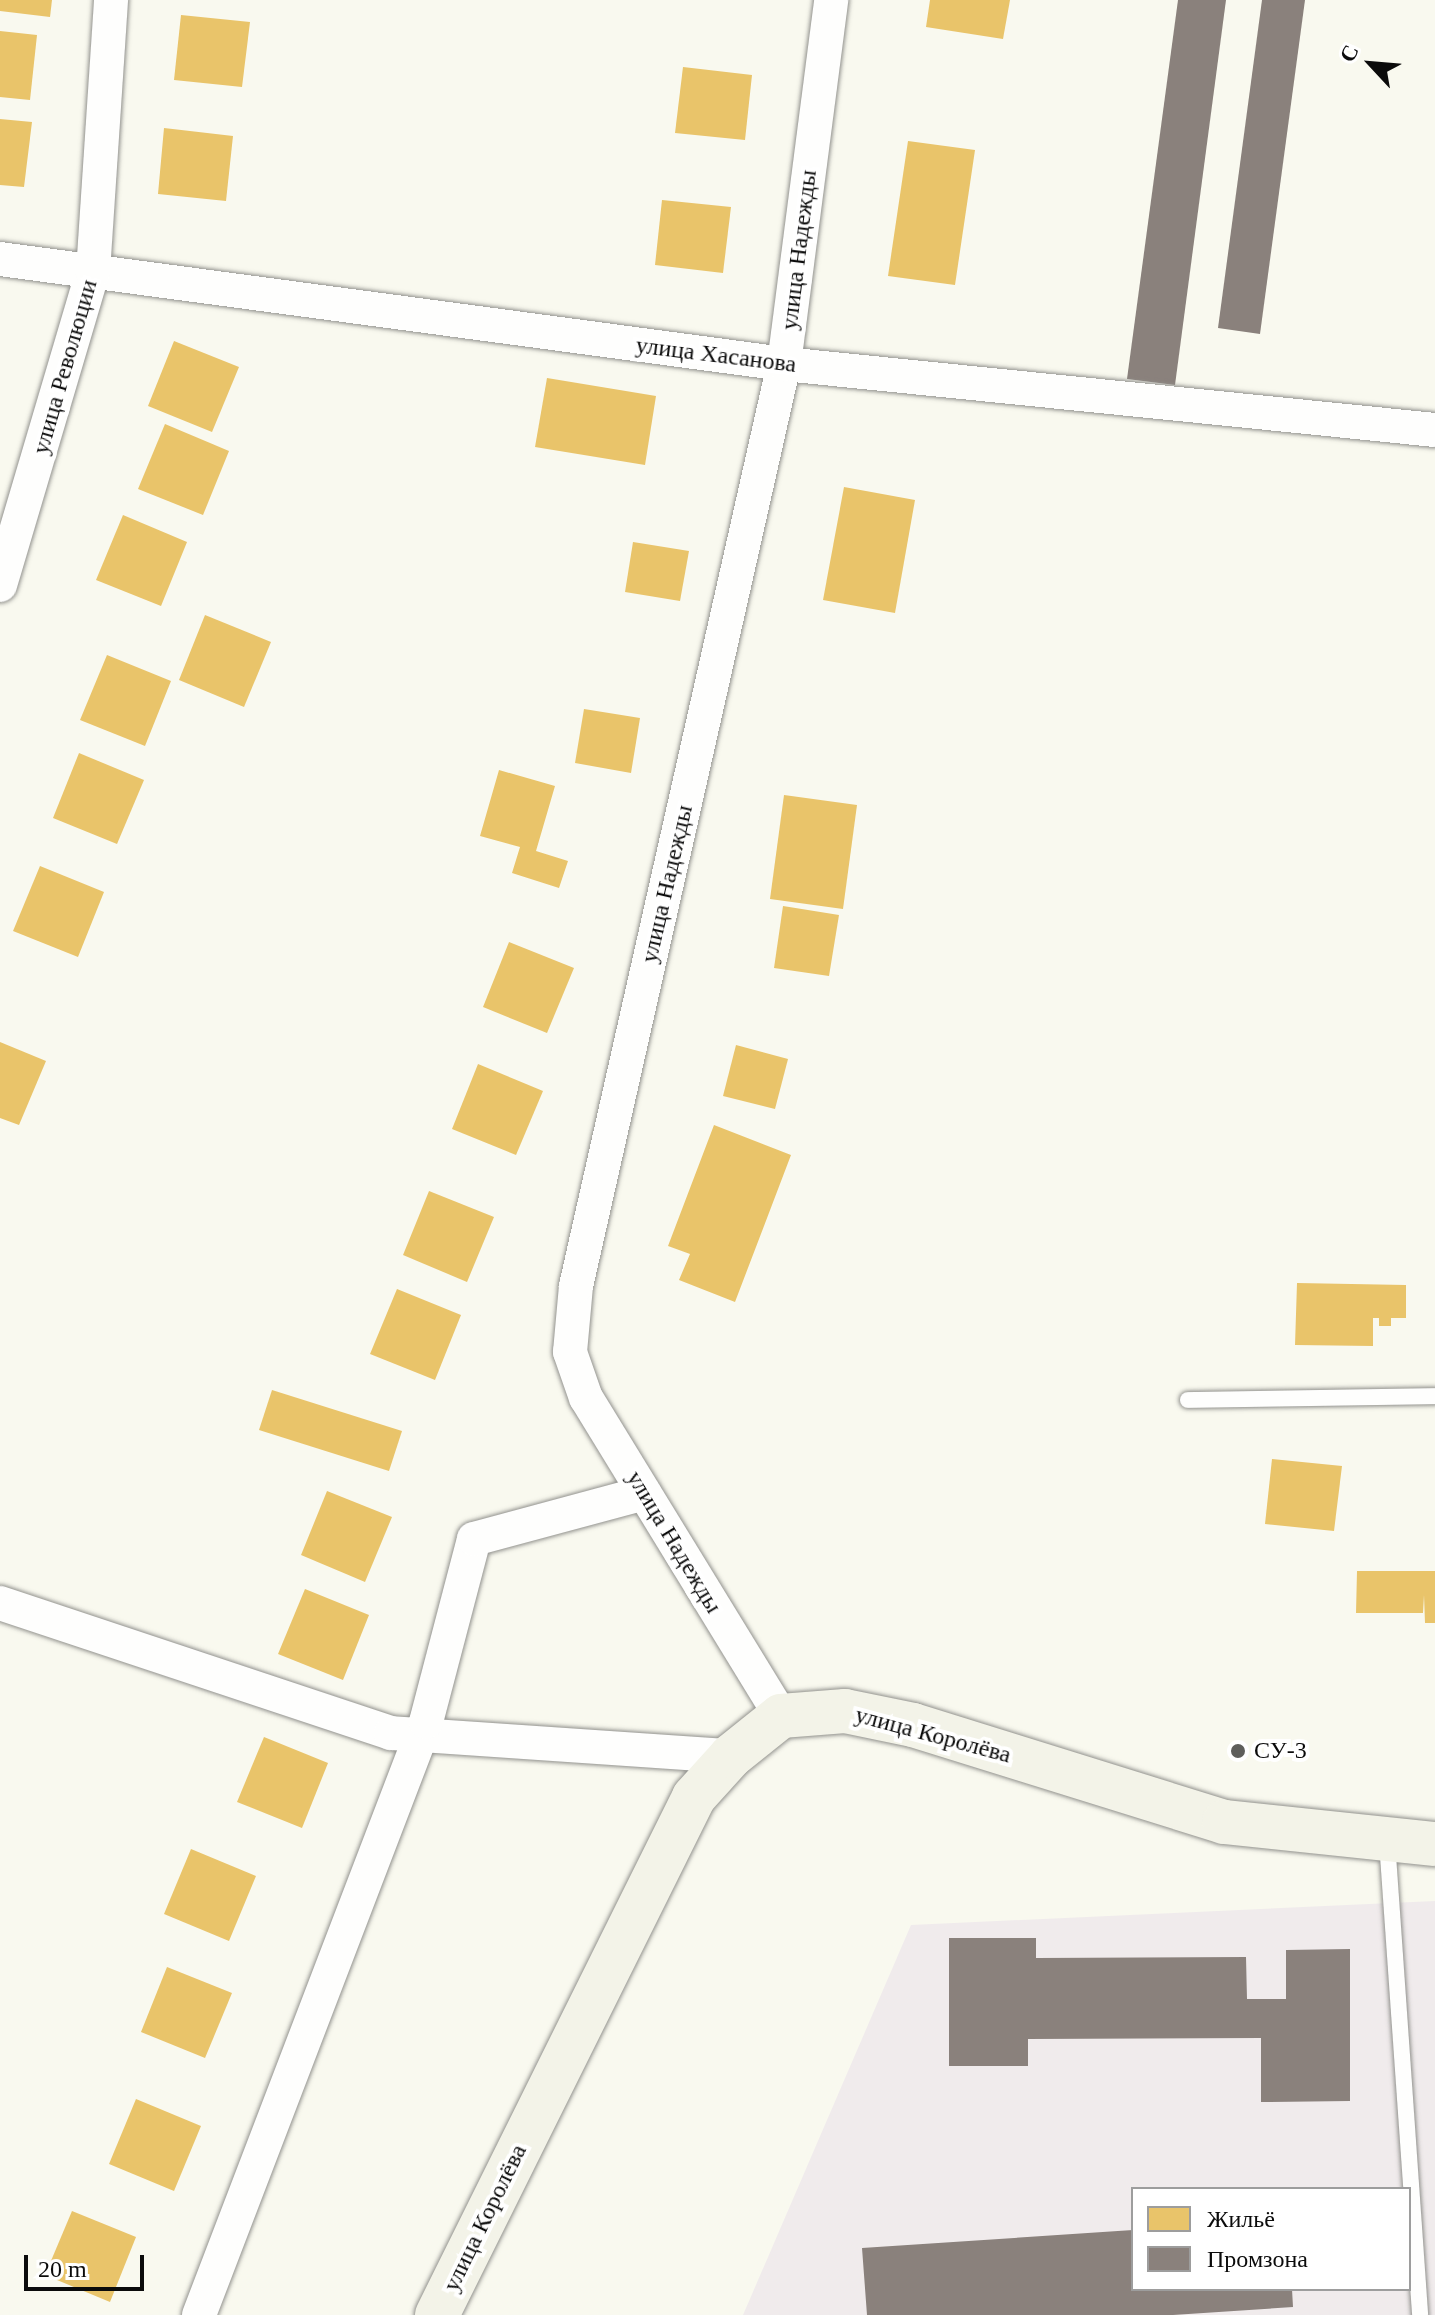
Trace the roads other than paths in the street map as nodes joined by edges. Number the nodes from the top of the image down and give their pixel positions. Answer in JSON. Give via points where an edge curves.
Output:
{"nodes":[{"id":1,"x":111,"y":0,"type":"edge"},
{"id":2,"x":831,"y":0,"type":"edge"},
{"id":3,"x":0,"y":259,"type":"edge"},
{"id":4,"x":93,"y":272,"type":"junction"},
{"id":5,"x":784,"y":364,"type":"junction"},
{"id":6,"x":1435,"y":430,"type":"edge"},
{"id":7,"x":0,"y":585,"type":"edge"},
{"id":8,"x":1435,"y":1396,"type":"edge"},
{"id":9,"x":1188,"y":1400,"type":"dead end"},
{"id":10,"x":644,"y":1493,"type":"junction"},
{"id":11,"x":0,"y":1603,"type":"edge"},
{"id":12,"x":781,"y":1716,"type":"junction"},
{"id":13,"x":422,"y":1735,"type":"junction"},
{"id":14,"x":731,"y":1756,"type":"junction"},
{"id":15,"x":1387,"y":1839,"type":"junction"},
{"id":16,"x":1435,"y":1844,"type":"edge"},
{"id":17,"x":199,"y":2315,"type":"edge"},
{"id":18,"x":437,"y":2315,"type":"edge"},
{"id":19,"x":1420,"y":2315,"type":"edge"}],
"edges":[{"from":1,"to":4,"type":"street","name":"улица Революции"},
{"from":2,"to":5,"type":"street","name":"улица Надежды"},
{"from":3,"to":4,"type":"street","name":"улица Хасанова"},
{"from":4,"to":5,"type":"street","name":"улица Хасанова"},
{"from":4,"to":7,"type":"street","name":"улица Революции"},
{"from":5,"to":6,"type":"street","name":"улица Хасанова"},
{"from":5,"to":10,"type":"street","name":"улица Надежды","via":[[576,1286],[570,1352],[586,1398]]},
{"from":8,"to":9,"type":"lane"},
{"from":10,"to":12,"type":"street","name":"улица Надежды"},
{"from":10,"to":13,"type":"street","via":[[474,1539]]},
{"from":11,"to":13,"type":"street","via":[[391,1733]]},
{"from":12,"to":14,"type":"street","name":"улица Королёва"},
{"from":12,"to":15,"type":"street","name":"улица Королёва","via":[[845,1711],[913,1725],[1224,1822]]},
{"from":13,"to":14,"type":"street"},
{"from":13,"to":17,"type":"street"},
{"from":14,"to":18,"type":"street","name":"улица Королёва","via":[[694,1797]]},
{"from":15,"to":16,"type":"street","name":"улица Королёва"},
{"from":15,"to":19,"type":"lane"}]}
